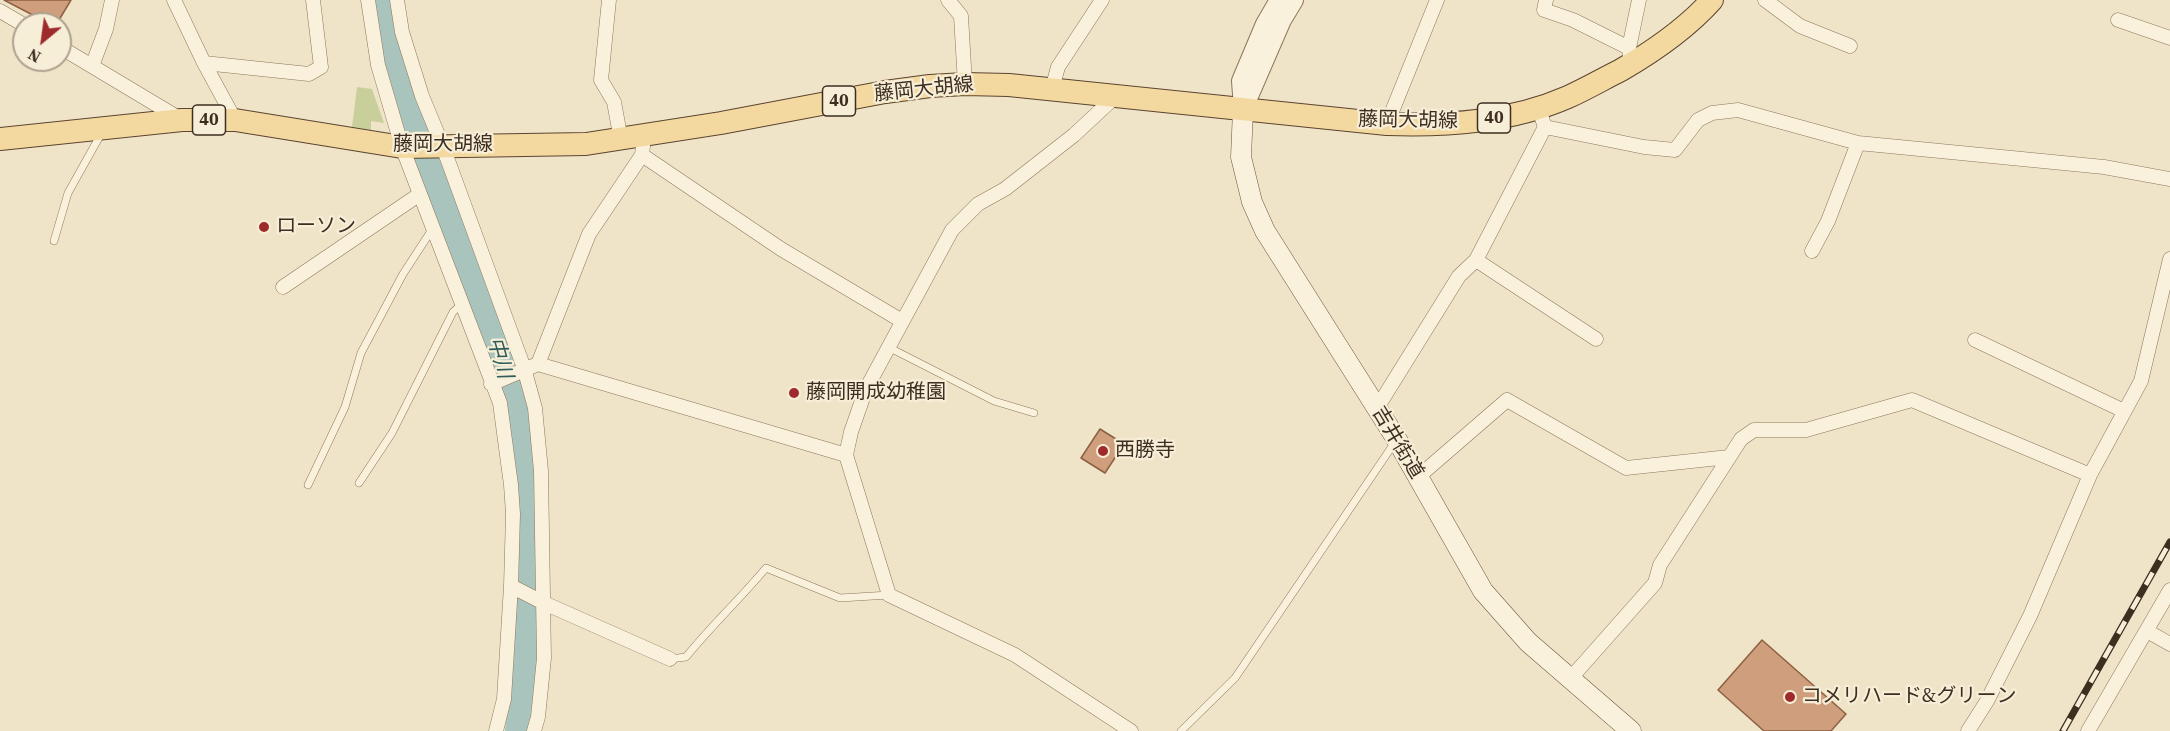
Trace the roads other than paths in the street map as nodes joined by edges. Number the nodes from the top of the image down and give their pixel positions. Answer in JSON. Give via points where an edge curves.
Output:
{"nodes":[{"id":1,"x":112,"y":0,"type":"edge"},
{"id":2,"x":174,"y":0,"type":"edge"},
{"id":3,"x":313,"y":0,"type":"edge"},
{"id":4,"x":368,"y":0,"type":"edge"},
{"id":5,"x":397,"y":0,"type":"edge"},
{"id":6,"x":609,"y":0,"type":"edge"},
{"id":7,"x":948,"y":0,"type":"edge"},
{"id":8,"x":1102,"y":0,"type":"edge"},
{"id":9,"x":1279,"y":0,"type":"edge"},
{"id":10,"x":1294,"y":0,"type":"edge"},
{"id":11,"x":1437,"y":0,"type":"edge"},
{"id":12,"x":1546,"y":0,"type":"edge"},
{"id":13,"x":1639,"y":0,"type":"edge"},
{"id":14,"x":1712,"y":0,"type":"edge"},
{"id":15,"x":1765,"y":0,"type":"edge"},
{"id":16,"x":2118,"y":20,"type":"dead end"},
{"id":17,"x":2170,"y":38,"type":"edge"},
{"id":18,"x":1850,"y":46,"type":"dead end"},
{"id":19,"x":72,"y":54,"type":"edge"},
{"id":20,"x":1630,"y":56,"type":"junction"},
{"id":21,"x":204,"y":63,"type":"junction"},
{"id":22,"x":92,"y":66,"type":"junction"},
{"id":23,"x":965,"y":84,"type":"junction"},
{"id":24,"x":1052,"y":89,"type":"junction"},
{"id":25,"x":1116,"y":96,"type":"junction"},
{"id":26,"x":1244,"y":110,"type":"junction"},
{"id":27,"x":1541,"y":117,"type":"junction"},
{"id":28,"x":182,"y":120,"type":"junction"},
{"id":29,"x":235,"y":120,"type":"junction"},
{"id":30,"x":1387,"y":124,"type":"junction"},
{"id":31,"x":103,"y":129,"type":"junction"},
{"id":32,"x":0,"y":138,"type":"edge"},
{"id":33,"x":621,"y":140,"type":"junction"},
{"id":34,"x":1858,"y":143,"type":"junction"},
{"id":35,"x":643,"y":145,"type":"junction"},
{"id":36,"x":424,"y":147,"type":"junction"},
{"id":37,"x":2170,"y":179,"type":"edge"},
{"id":38,"x":420,"y":194,"type":"junction"},
{"id":39,"x":433,"y":228,"type":"junction"},
{"id":40,"x":54,"y":241,"type":"dead end"},
{"id":41,"x":1812,"y":251,"type":"dead end"},
{"id":42,"x":2170,"y":259,"type":"edge"},
{"id":43,"x":1476,"y":260,"type":"junction"},
{"id":44,"x":283,"y":287,"type":"dead end"},
{"id":45,"x":462,"y":304,"type":"junction"},
{"id":46,"x":902,"y":321,"type":"junction"},
{"id":47,"x":1596,"y":339,"type":"dead end"},
{"id":48,"x":1975,"y":340,"type":"dead end"},
{"id":49,"x":888,"y":347,"type":"junction"},
{"id":50,"x":538,"y":364,"type":"junction"},
{"id":51,"x":524,"y":368,"type":"junction"},
{"id":52,"x":491,"y":384,"type":"junction"},
{"id":53,"x":1377,"y":408,"type":"junction"},
{"id":54,"x":2124,"y":411,"type":"junction"},
{"id":55,"x":1034,"y":413,"type":"dead end"},
{"id":56,"x":1397,"y":440,"type":"junction"},
{"id":57,"x":846,"y":455,"type":"junction"},
{"id":58,"x":1729,"y":457,"type":"junction"},
{"id":59,"x":2090,"y":475,"type":"junction"},
{"id":60,"x":1418,"y":477,"type":"junction"},
{"id":61,"x":359,"y":483,"type":"dead end"},
{"id":62,"x":308,"y":485,"type":"dead end"},
{"id":63,"x":511,"y":586,"type":"junction"},
{"id":64,"x":2170,"y":590,"type":"edge"},
{"id":65,"x":889,"y":595,"type":"junction"},
{"id":66,"x":544,"y":603,"type":"junction"},
{"id":67,"x":2147,"y":630,"type":"junction"},
{"id":68,"x":2170,"y":644,"type":"edge"},
{"id":69,"x":670,"y":659,"type":"joint"},
{"id":70,"x":1569,"y":679,"type":"junction"},
{"id":71,"x":1624,"y":729,"type":"edge"},
{"id":72,"x":496,"y":731,"type":"edge"},
{"id":73,"x":534,"y":731,"type":"edge"},
{"id":74,"x":1131,"y":731,"type":"edge"},
{"id":75,"x":1181,"y":731,"type":"edge"},
{"id":76,"x":1968,"y":731,"type":"edge"},
{"id":77,"x":2088,"y":731,"type":"edge"}],
"edges":[{"from":1,"to":22,"type":"street"},
{"from":2,"to":21,"type":"street"},
{"from":3,"to":21,"type":"street","via":[[321,67],[309,74]]},
{"from":4,"to":36,"type":"street","via":[[378,65]]},
{"from":5,"to":36,"type":"street","via":[[418,86]]},
{"from":6,"to":33,"type":"street","via":[[601,80],[614,102]]},
{"from":7,"to":23,"type":"street","via":[[961,16]]},
{"from":8,"to":24,"type":"street","via":[[1058,67]]},
{"from":9,"to":26,"type":"street","via":[[1241,81]]},
{"from":10,"to":26,"type":"street"},
{"from":11,"to":30,"type":"street"},
{"from":12,"to":20,"type":"street","via":[[1544,10],[1573,20]]},
{"from":13,"to":20,"type":"street"},
{"from":14,"to":20,"type":"main road","name":"藤岡大胡線","number":"40","via":[[1662,45]]},
{"from":15,"to":18,"type":"street","via":[[1800,27]]},
{"from":16,"to":17,"type":"street"},
{"from":19,"to":22,"type":"street"},
{"from":20,"to":27,"type":"main road","name":"藤岡大胡線","number":"40"},
{"from":21,"to":29,"type":"street"},
{"from":22,"to":28,"type":"street"},
{"from":23,"to":24,"type":"main road","name":"藤岡大胡線","number":"40"},
{"from":23,"to":35,"type":"main road","name":"藤岡大胡線","number":"40","via":[[885,92]]},
{"from":24,"to":25,"type":"main road","name":"藤岡大胡線","number":"40"},
{"from":25,"to":26,"type":"main road","name":"藤岡大胡線","number":"40"},
{"from":25,"to":46,"type":"street","via":[[1074,135],[1005,189],[978,204],[952,230]]},
{"from":26,"to":30,"type":"main road","name":"藤岡大胡線","number":"40"},
{"from":26,"to":53,"type":"main road","name":"吉井街道","via":[[1241,157],[1265,231]]},
{"from":27,"to":30,"type":"main road","name":"藤岡大胡線","number":"40"},
{"from":27,"to":34,"type":"street","via":[[1644,147],[1676,150],[1698,120],[1712,113],[1738,110]]},
{"from":27,"to":43,"type":"street"},
{"from":28,"to":29,"type":"main road","name":"藤岡大胡線","number":"40"},
{"from":28,"to":31,"type":"main road","name":"藤岡大胡線","number":"40"},
{"from":29,"to":36,"type":"main road","name":"藤岡大胡線","number":"40"},
{"from":31,"to":32,"type":"main road","name":"藤岡大胡線","number":"40"},
{"from":31,"to":40,"type":"lane","via":[[68,192]]},
{"from":33,"to":35,"type":"main road","name":"藤岡大胡線","number":"40"},
{"from":33,"to":36,"type":"main road","name":"藤岡大胡線","number":"40"},
{"from":34,"to":37,"type":"street","via":[[2104,167]]},
{"from":34,"to":41,"type":"street"},
{"from":35,"to":46,"type":"street","via":[[781,249]]},
{"from":35,"to":50,"type":"street","via":[[589,234]]},
{"from":36,"to":38,"type":"street"},
{"from":36,"to":51,"type":"street"},
{"from":38,"to":39,"type":"street"},
{"from":38,"to":44,"type":"street"},
{"from":39,"to":45,"type":"street"},
{"from":39,"to":62,"type":"lane","via":[[403,274],[361,353],[345,407]]},
{"from":42,"to":54,"type":"street","via":[[2140,381]]},
{"from":43,"to":47,"type":"street"},
{"from":43,"to":53,"type":"street","via":[[1460,276]]},
{"from":45,"to":52,"type":"street"},
{"from":45,"to":61,"type":"lane","via":[[453,312],[392,433]]},
{"from":46,"to":49,"type":"street"},
{"from":48,"to":54,"type":"street"},
{"from":49,"to":55,"type":"lane","via":[[994,401]]},
{"from":49,"to":57,"type":"street","via":[[866,389]]},
{"from":50,"to":51,"type":"street"},
{"from":50,"to":57,"type":"street"},
{"from":51,"to":52,"type":"street"},
{"from":51,"to":66,"type":"street","via":[[535,408],[542,471]]},
{"from":52,"to":63,"type":"street","via":[[500,403],[511,485]]},
{"from":53,"to":56,"type":"main road","name":"吉井街道"},
{"from":54,"to":59,"type":"street"},
{"from":56,"to":60,"type":"main road","name":"吉井街道"},
{"from":56,"to":75,"type":"lane","via":[[1235,678]]},
{"from":57,"to":65,"type":"street"},
{"from":58,"to":59,"type":"street","via":[[1741,439],[1754,430],[1806,430],[1912,400]]},
{"from":58,"to":60,"type":"street","via":[[1626,468],[1507,400]]},
{"from":58,"to":70,"type":"street","via":[[1660,565],[1655,583]]},
{"from":59,"to":76,"type":"street","via":[[2030,616]]},
{"from":60,"to":70,"type":"main road","name":"吉井街道","via":[[1483,591],[1528,642]]},
{"from":63,"to":66,"type":"street"},
{"from":63,"to":72,"type":"street","via":[[504,699]]},
{"from":64,"to":67,"type":"street"},
{"from":65,"to":69,"type":"lane","via":[[840,598],[765,568],[686,657]]},
{"from":65,"to":74,"type":"street","via":[[1015,656]]},
{"from":66,"to":69,"type":"street"},
{"from":66,"to":73,"type":"street","via":[[544,658]]},
{"from":67,"to":68,"type":"street"},
{"from":67,"to":77,"type":"street"},
{"from":70,"to":71,"type":"main road","name":"吉井街道"}]}
